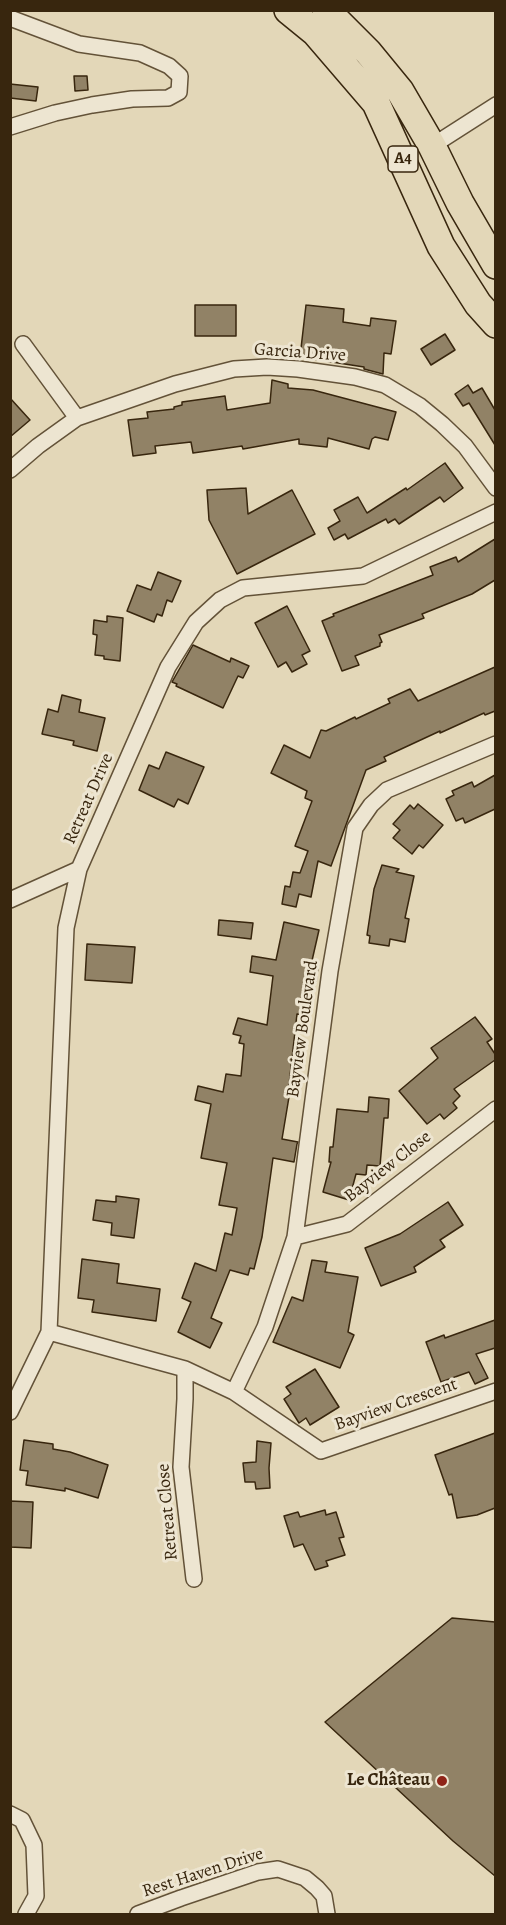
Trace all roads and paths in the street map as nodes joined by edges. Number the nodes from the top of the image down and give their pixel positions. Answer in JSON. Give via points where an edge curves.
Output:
{"nodes":[{"id":1,"x":288,"y":10,"type":"edge"},
{"id":2,"x":326,"y":10,"type":"edge"},
{"id":3,"x":10,"y":18,"type":"edge"},
{"id":4,"x":495,"y":105,"type":"edge"},
{"id":5,"x":10,"y":127,"type":"edge"},
{"id":6,"x":432,"y":146,"type":"junction"},
{"id":7,"x":495,"y":265,"type":"edge"},
{"id":8,"x":495,"y":324,"type":"edge"},
{"id":9,"x":22,"y":344,"type":"dead end"},
{"id":10,"x":77,"y":418,"type":"junction"},
{"id":11,"x":10,"y":470,"type":"edge"},
{"id":12,"x":495,"y":488,"type":"edge"},
{"id":13,"x":495,"y":512,"type":"edge"},
{"id":14,"x":495,"y":744,"type":"edge"},
{"id":15,"x":79,"y":869,"type":"junction"},
{"id":16,"x":10,"y":900,"type":"edge"},
{"id":17,"x":495,"y":1109,"type":"edge"},
{"id":18,"x":296,"y":1237,"type":"junction"},
{"id":19,"x":49,"y":1332,"type":"junction"},
{"id":20,"x":185,"y":1369,"type":"junction"},
{"id":21,"x":495,"y":1391,"type":"edge"},
{"id":22,"x":234,"y":1392,"type":"junction"},
{"id":23,"x":10,"y":1412,"type":"edge"},
{"id":24,"x":194,"y":1579,"type":"dead end"},
{"id":25,"x":10,"y":1814,"type":"edge"},
{"id":26,"x":26,"y":1914,"type":"edge"},
{"id":27,"x":138,"y":1914,"type":"edge"},
{"id":28,"x":327,"y":1914,"type":"edge"}],
"edges":[{"from":1,"to":8,"type":"highway","number":"A4","via":[[315,32],[376,103],[441,246]]},
{"from":2,"to":6,"type":"highway","number":"A4","via":[[368,52],[400,92]]},
{"from":3,"to":5,"type":"street","via":[[79,44],[140,53],[169,66],[180,76],[179,92],[168,98],[92,105]]},
{"from":4,"to":6,"type":"street"},
{"from":6,"to":7,"type":"highway","number":"A4"},
{"from":9,"to":10,"type":"street"},
{"from":10,"to":11,"type":"street","name":"Garcia Drive"},
{"from":10,"to":12,"type":"street","name":"Garcia Drive","via":[[175,384],[234,369],[298,369],[355,377],[385,386],[420,406],[465,446]]},
{"from":13,"to":15,"type":"street","name":"Retreat Drive","via":[[363,576],[243,588],[220,600],[196,622],[168,667]]},
{"from":14,"to":18,"type":"street","name":"Bayview Boulevard","via":[[387,790],[355,828],[330,971]]},
{"from":15,"to":16,"type":"street"},
{"from":15,"to":19,"type":"street","name":"Retreat Drive","via":[[66,928]]},
{"from":17,"to":18,"type":"street","name":"Bayview Close","via":[[347,1224]]},
{"from":18,"to":22,"type":"street","name":"Bayview Boulevard","via":[[265,1326]]},
{"from":19,"to":20,"type":"street","name":"Bayview Crescent"},
{"from":19,"to":23,"type":"street"},
{"from":20,"to":22,"type":"street","name":"Bayview Crescent"},
{"from":20,"to":24,"type":"street","name":"Retreat Close","via":[[182,1467]]},
{"from":21,"to":22,"type":"street","name":"Bayview Crescent","via":[[321,1451]]},
{"from":25,"to":26,"type":"street","via":[[22,1820],[34,1845],[36,1896]]},
{"from":27,"to":28,"type":"street","name":"Rest Haven Drive","via":[[258,1872],[278,1869],[305,1878],[317,1888],[324,1896]]}]}
